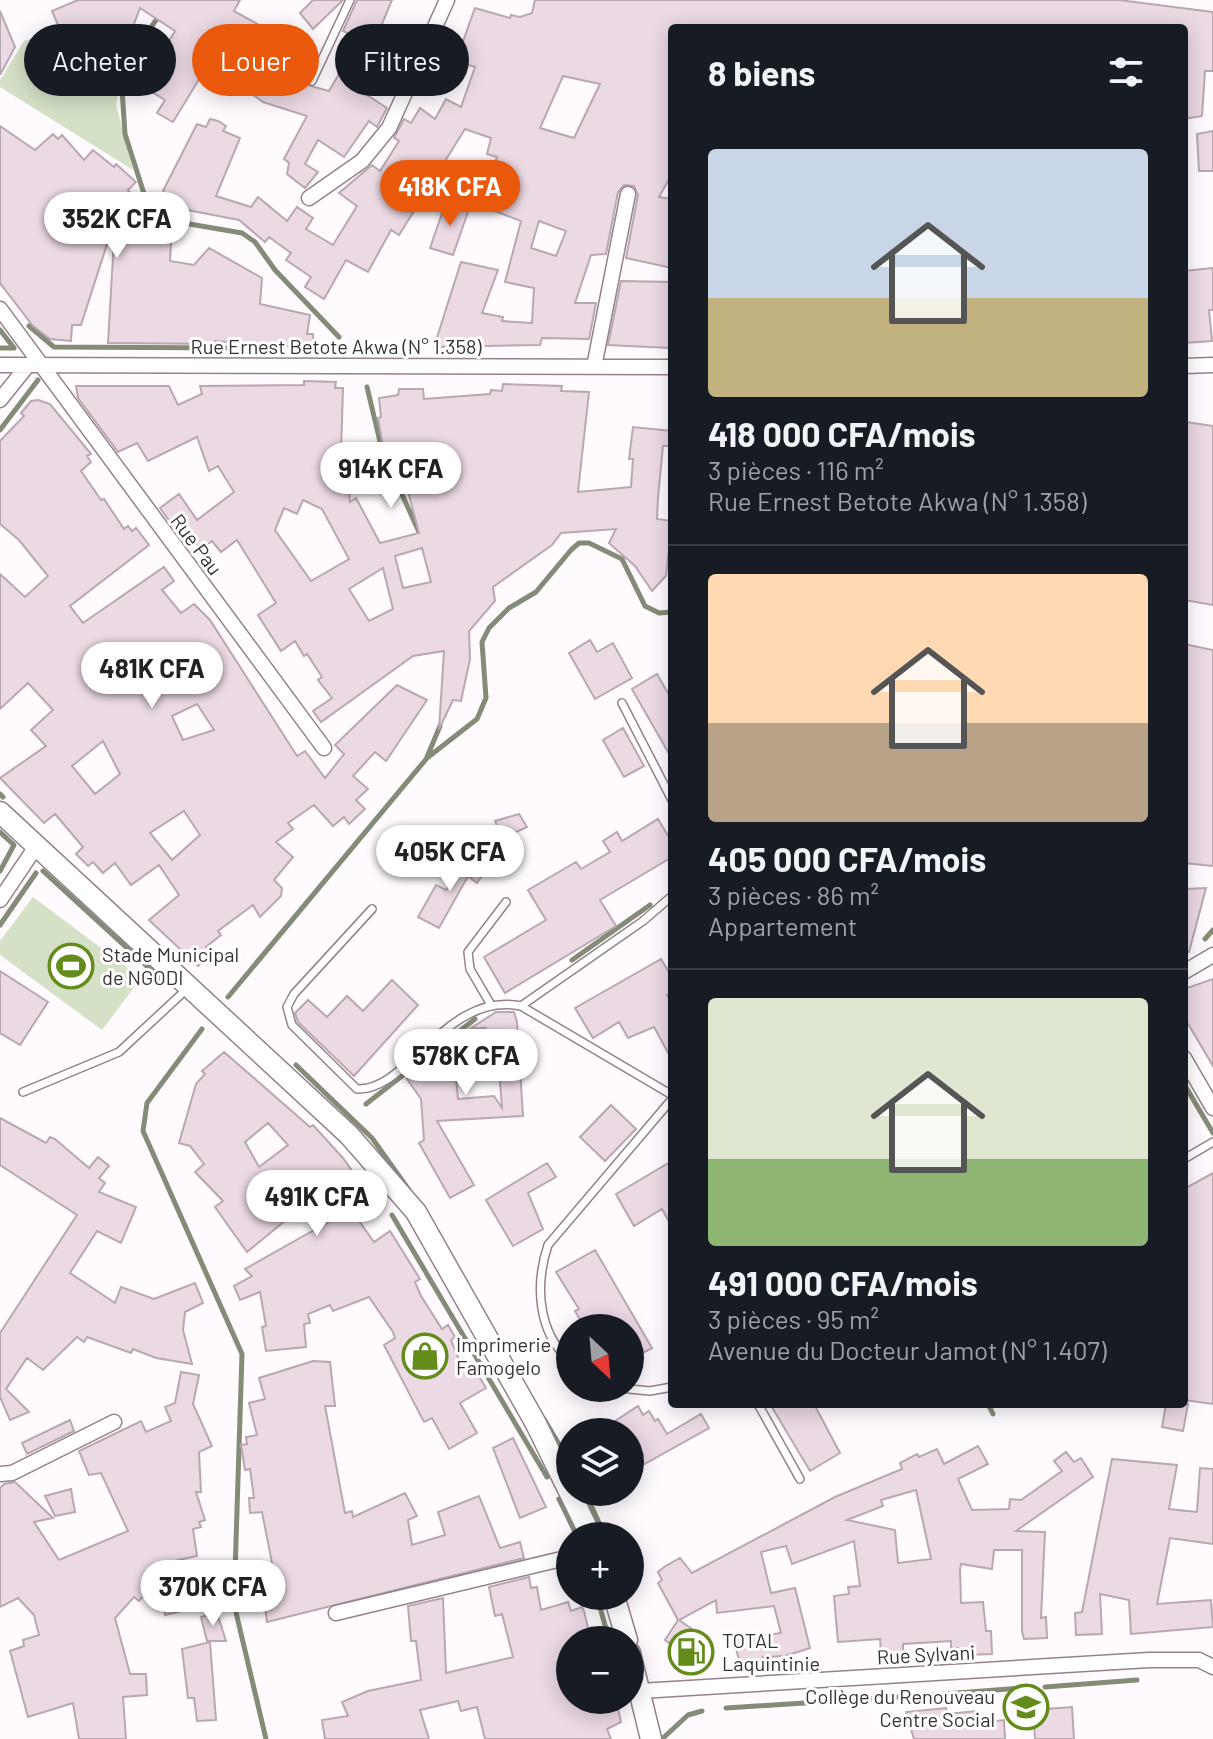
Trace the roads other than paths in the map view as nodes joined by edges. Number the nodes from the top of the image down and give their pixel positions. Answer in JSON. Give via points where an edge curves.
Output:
{"nodes":[{"id":1,"x":350,"y":0,"type":"edge"},
{"id":2,"x":447,"y":0,"type":"edge"},
{"id":3,"x":319,"y":66,"type":"edge"},
{"id":4,"x":628,"y":194,"type":"dead end"},
{"id":5,"x":309,"y":198,"type":"dead end"},
{"id":6,"x":0,"y":309,"type":"edge"},
{"id":7,"x":0,"y":365,"type":"edge"},
{"id":8,"x":34,"y":365,"type":"junction"},
{"id":9,"x":1213,"y":365,"type":"edge"},
{"id":10,"x":1188,"y":366,"type":"edge"},
{"id":11,"x":594,"y":367,"type":"junction"},
{"id":12,"x":668,"y":367,"type":"edge"},
{"id":13,"x":0,"y":400,"type":"edge"},
{"id":14,"x":622,"y":703,"type":"dead end"},
{"id":15,"x":324,"y":748,"type":"dead end"},
{"id":16,"x":668,"y":792,"type":"edge"},
{"id":17,"x":0,"y":812,"type":"edge"},
{"id":18,"x":37,"y":845,"type":"junction"},
{"id":19,"x":668,"y":899,"type":"edge"},
{"id":20,"x":0,"y":900,"type":"edge"},
{"id":21,"x":506,"y":902,"type":"dead end"},
{"id":22,"x":372,"y":909,"type":"dead end"},
{"id":23,"x":1213,"y":955,"type":"edge"},
{"id":24,"x":1188,"y":970,"type":"edge"},
{"id":25,"x":190,"y":986,"type":"junction"},
{"id":26,"x":491,"y":1005,"type":"junction"},
{"id":27,"x":521,"y":1006,"type":"junction"},
{"id":28,"x":1188,"y":1065,"type":"edge"},
{"id":29,"x":23,"y":1092,"type":"dead end"},
{"id":30,"x":668,"y":1095,"type":"edge"},
{"id":31,"x":668,"y":1102,"type":"edge"},
{"id":32,"x":1213,"y":1108,"type":"edge"},
{"id":33,"x":1213,"y":1142,"type":"edge"},
{"id":34,"x":1188,"y":1157,"type":"edge"},
{"id":35,"x":556,"y":1342,"type":"edge"},
{"id":36,"x":668,"y":1388,"type":"edge"},
{"id":37,"x":644,"y":1390,"type":"edge"},
{"id":38,"x":760,"y":1408,"type":"edge"},
{"id":39,"x":114,"y":1422,"type":"dead end"},
{"id":40,"x":0,"y":1474,"type":"edge"},
{"id":41,"x":800,"y":1479,"type":"dead end"},
{"id":42,"x":584,"y":1522,"type":"edge"},
{"id":43,"x":556,"y":1560,"type":"edge"},
{"id":44,"x":336,"y":1613,"type":"dead end"},
{"id":45,"x":1206,"y":1658,"type":"edge"},
{"id":46,"x":1213,"y":1667,"type":"edge"},
{"id":47,"x":644,"y":1691,"type":"edge"},
{"id":48,"x":644,"y":1708,"type":"edge"},
{"id":49,"x":651,"y":1739,"type":"edge"}],
"edges":[{"from":1,"to":3,"type":"lane"},
{"from":2,"to":5,"type":"street","via":[[389,128],[362,161]]},
{"from":4,"to":11,"type":"street"},
{"from":6,"to":8,"type":"street","name":"Rue Pau"},
{"from":7,"to":8,"type":"street","name":"Rue Ernest Betote Akwa (N° 1.358)"},
{"from":8,"to":11,"type":"street","name":"Rue Ernest Betote Akwa (N° 1.358)"},
{"from":8,"to":13,"type":"street"},
{"from":8,"to":15,"type":"street","name":"Rue Pau"},
{"from":9,"to":10,"type":"street"},
{"from":11,"to":12,"type":"street","name":"Rue Ernest Betote Akwa (N° 1.358)"},
{"from":14,"to":16,"type":"lane"},
{"from":17,"to":18,"type":"main road"},
{"from":18,"to":20,"type":"street"},
{"from":18,"to":25,"type":"main road"},
{"from":19,"to":27,"type":"lane"},
{"from":21,"to":26,"type":"lane","via":[[468,952],[470,969]]},
{"from":22,"to":26,"type":"lane","via":[[287,1007],[292,1025],[357,1089],[377,1085],[467,1014]]},
{"from":23,"to":24,"type":"street"},
{"from":25,"to":29,"type":"lane","via":[[119,1052]]},
{"from":25,"to":42,"type":"main road","via":[[349,1135],[416,1212],[535,1422]]},
{"from":26,"to":27,"type":"lane"},
{"from":27,"to":30,"type":"lane"},
{"from":28,"to":32,"type":"street"},
{"from":31,"to":35,"type":"lane","via":[[548,1245],[541,1264],[541,1303]]},
{"from":33,"to":34,"type":"lane"},
{"from":36,"to":37,"type":"lane"},
{"from":38,"to":41,"type":"lane"},
{"from":39,"to":40,"type":"street","via":[[12,1473]]},
{"from":43,"to":44,"type":"street"},
{"from":45,"to":46,"type":"street","name":"Rue Sylvani"},
{"from":45,"to":47,"type":"street","name":"Rue Sylvani"},
{"from":48,"to":49,"type":"main road"}]}
